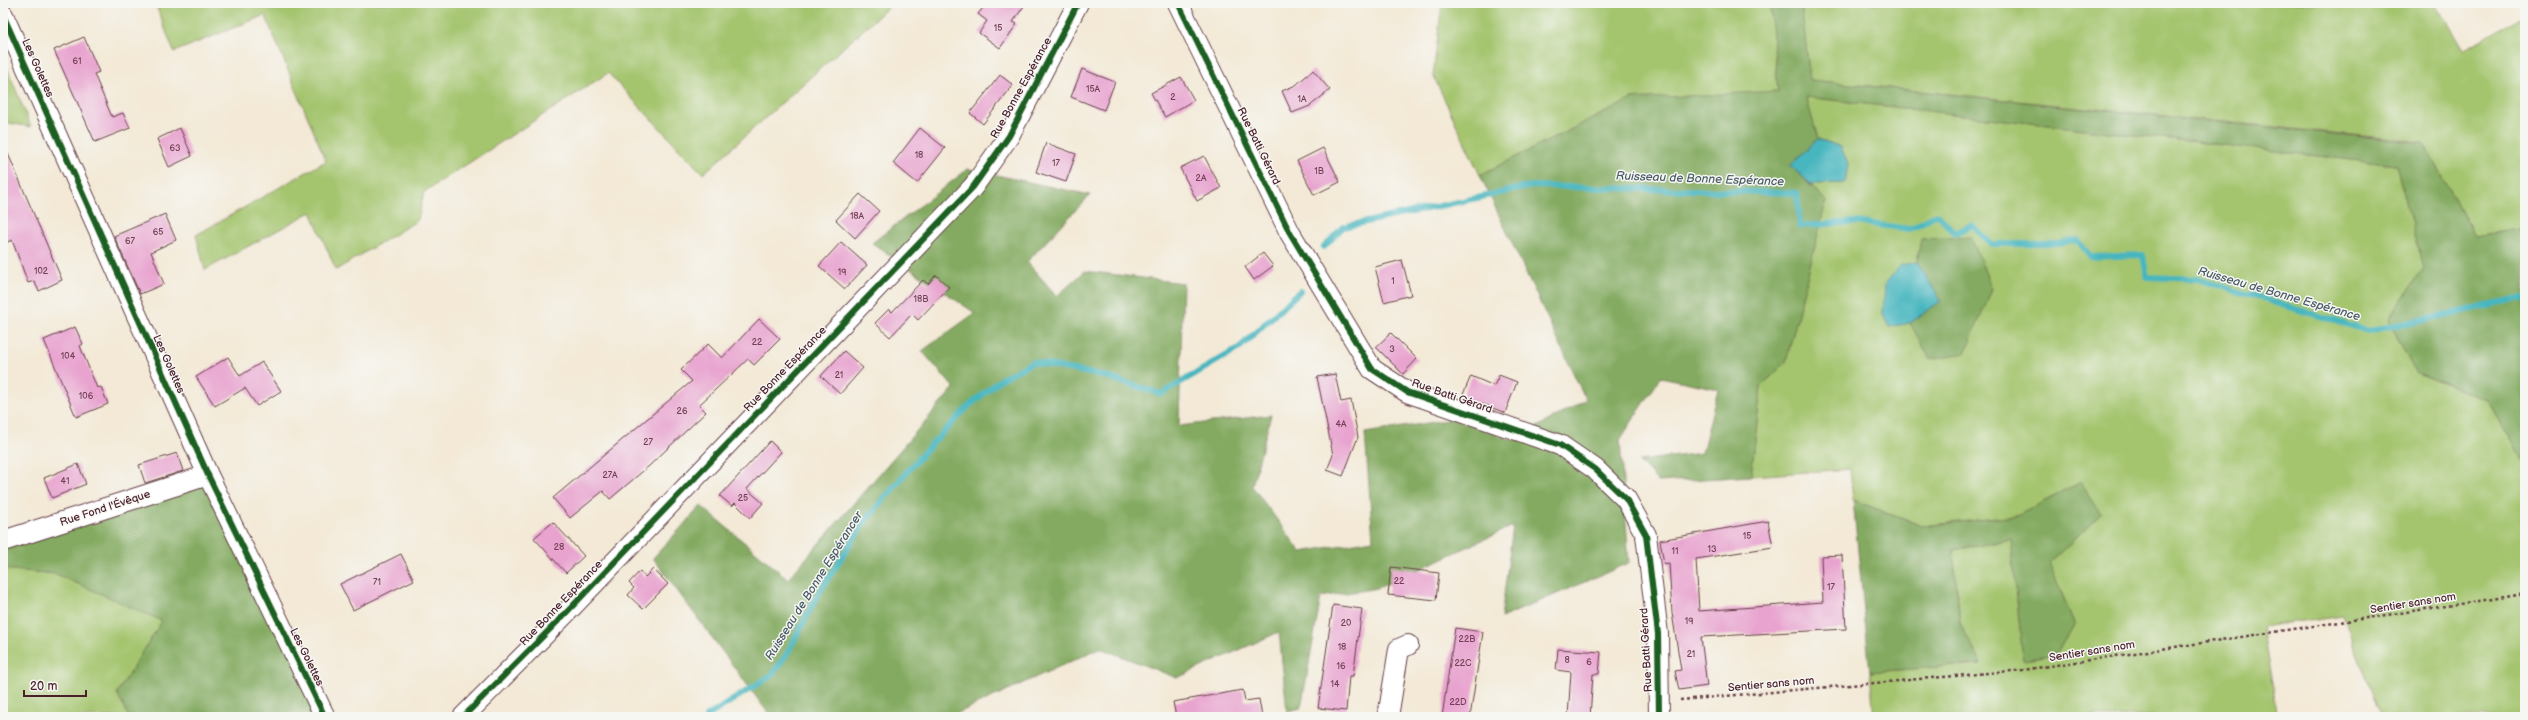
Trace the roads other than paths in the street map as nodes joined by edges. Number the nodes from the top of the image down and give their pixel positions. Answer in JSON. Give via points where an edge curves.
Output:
{"nodes":[{"id":1,"x":1078,"y":3,"type":"edge"},
{"id":2,"x":1178,"y":3,"type":"edge"},
{"id":3,"x":3,"y":15,"type":"edge"},
{"id":4,"x":208,"y":475,"type":"junction"},
{"id":5,"x":3,"y":541,"type":"edge"},
{"id":6,"x":1408,"y":645,"type":"dead end"},
{"id":7,"x":1659,"y":709,"type":"edge"},
{"id":8,"x":325,"y":717,"type":"edge"},
{"id":9,"x":463,"y":717,"type":"edge"},
{"id":10,"x":1388,"y":717,"type":"edge"}],
"edges":[{"from":1,"to":9,"type":"street","name":"Rue Bonne Espérance","via":[[1009,136],[973,186]]},
{"from":2,"to":7,"type":"street","name":"Rue Batti Gérard","via":[[1290,233],[1372,369],[1407,392],[1560,445],[1596,469],[1626,499],[1646,534],[1658,634]]},
{"from":3,"to":4,"type":"street","name":"Les Golettes"},
{"from":4,"to":5,"type":"street","name":"Rue Fond l'Évêque"},
{"from":4,"to":8,"type":"street","name":"Les Golettes"},
{"from":6,"to":10,"type":"street","via":[[1399,649]]}]}
